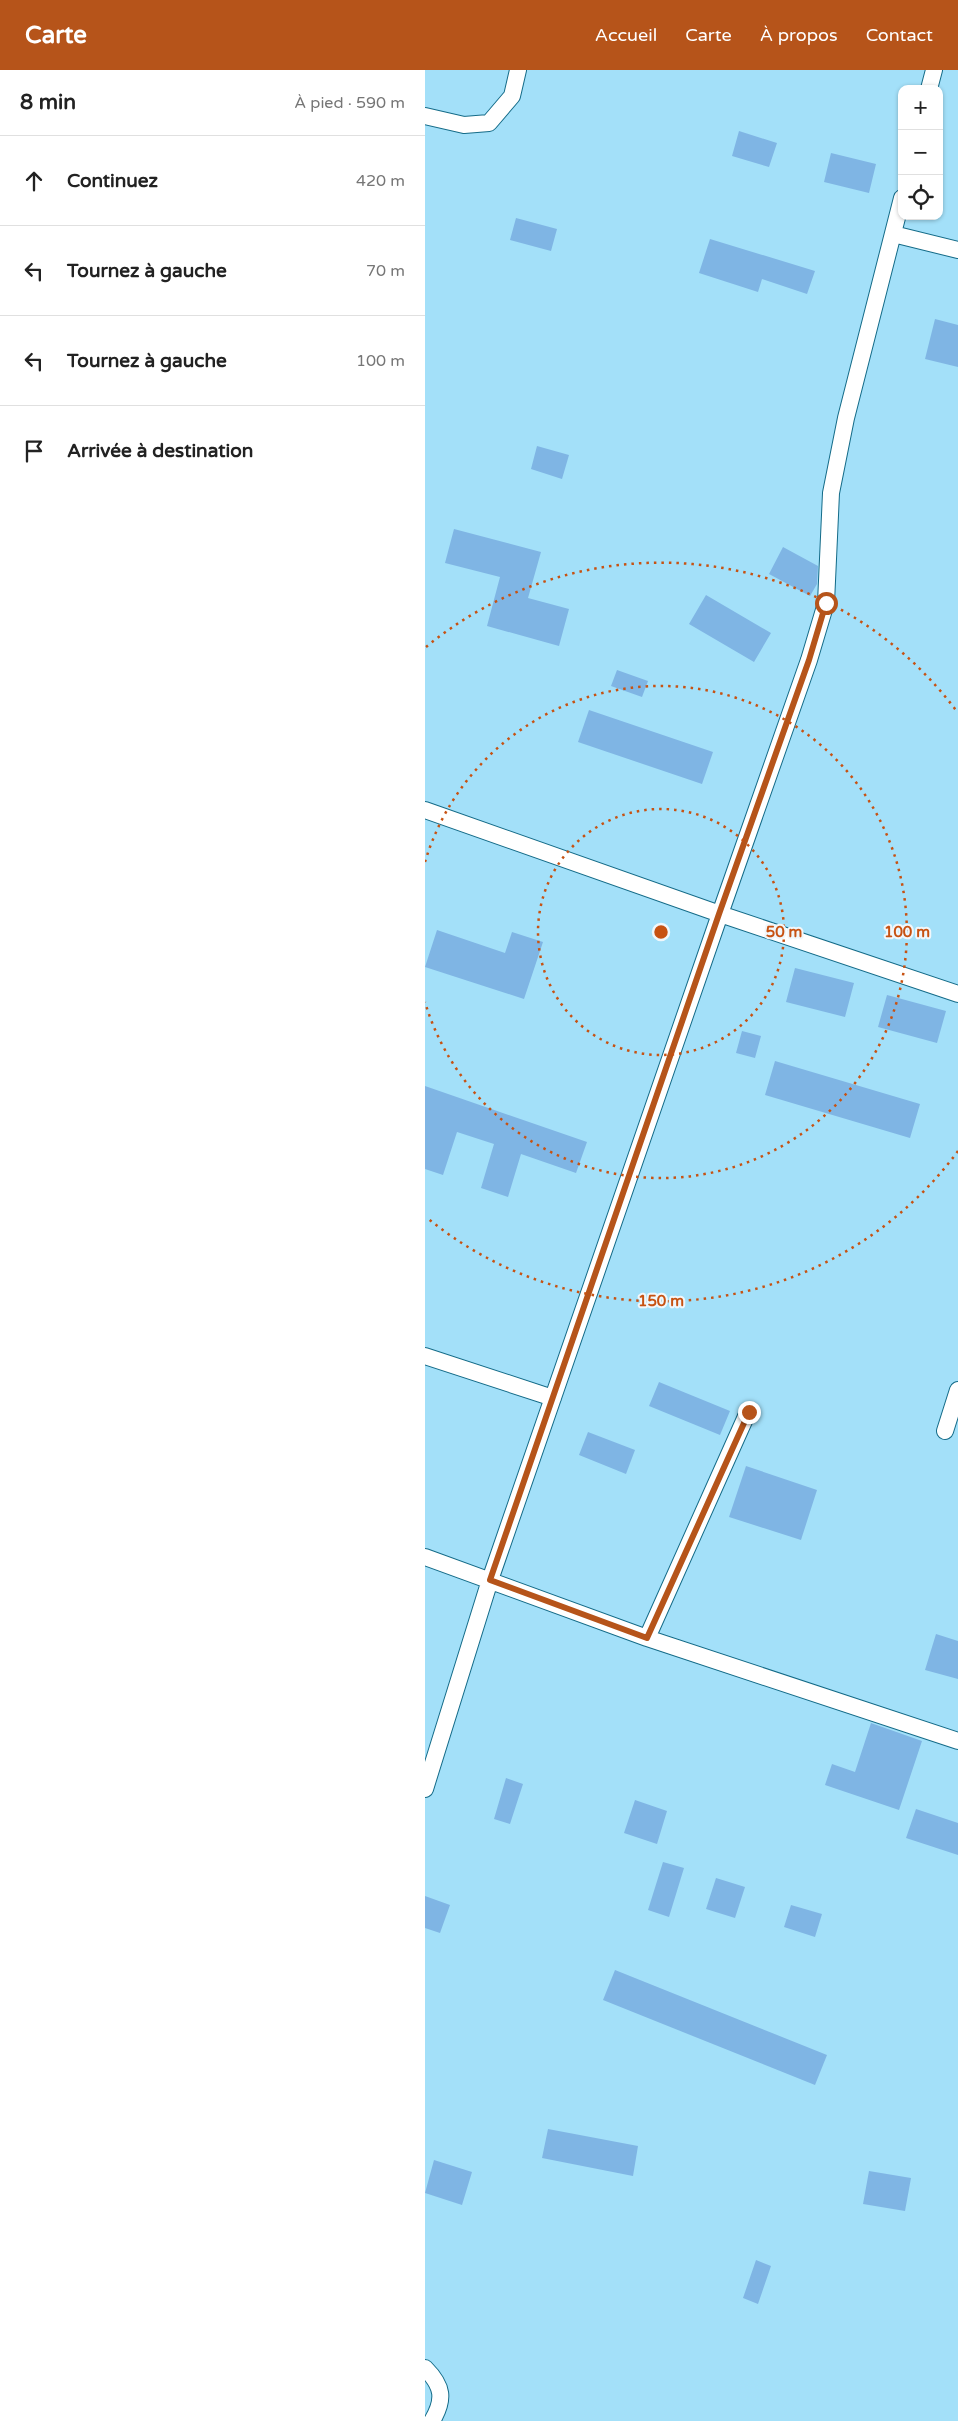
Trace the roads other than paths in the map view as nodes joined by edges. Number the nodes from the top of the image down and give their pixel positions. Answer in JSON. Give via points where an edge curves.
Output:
{"nodes":[{"id":1,"x":518,"y":70,"type":"edge"},
{"id":2,"x":934,"y":70,"type":"edge"},
{"id":3,"x":930,"y":85,"type":"edge"},
{"id":4,"x":425,"y":116,"type":"edge"},
{"id":5,"x":898,"y":214,"type":"edge"},
{"id":6,"x":893,"y":234,"type":"junction"},
{"id":7,"x":958,"y":250,"type":"edge"},
{"id":8,"x":425,"y":810,"type":"edge"},
{"id":9,"x":719,"y":914,"type":"junction"},
{"id":10,"x":958,"y":994,"type":"edge"},
{"id":11,"x":425,"y":1356,"type":"edge"},
{"id":12,"x":958,"y":1390,"type":"edge"},
{"id":13,"x":553,"y":1398,"type":"junction"},
{"id":14,"x":749,"y":1412,"type":"dead end"},
{"id":15,"x":945,"y":1431,"type":"dead end"},
{"id":16,"x":425,"y":1556,"type":"edge"},
{"id":17,"x":490,"y":1580,"type":"junction"},
{"id":18,"x":647,"y":1638,"type":"junction"},
{"id":19,"x":958,"y":1742,"type":"edge"},
{"id":20,"x":425,"y":1789,"type":"edge"},
{"id":21,"x":425,"y":2368,"type":"edge"},
{"id":22,"x":432,"y":2421,"type":"edge"}],
"edges":[{"from":1,"to":4,"type":"street","via":[[512,96],[489,123],[463,126]]},
{"from":2,"to":3,"type":"street"},
{"from":5,"to":6,"type":"street"},
{"from":6,"to":7,"type":"street"},
{"from":6,"to":9,"type":"street","via":[[846,418],[831,493],[826,603]]},
{"from":8,"to":9,"type":"street"},
{"from":9,"to":10,"type":"street"},
{"from":9,"to":13,"type":"street"},
{"from":11,"to":13,"type":"street"},
{"from":12,"to":15,"type":"street"},
{"from":13,"to":17,"type":"street"},
{"from":14,"to":18,"type":"street"},
{"from":16,"to":17,"type":"street"},
{"from":17,"to":18,"type":"street"},
{"from":17,"to":20,"type":"street"},
{"from":18,"to":19,"type":"street"},
{"from":21,"to":22,"type":"street","via":[[438,2381],[441,2406]]}]}
